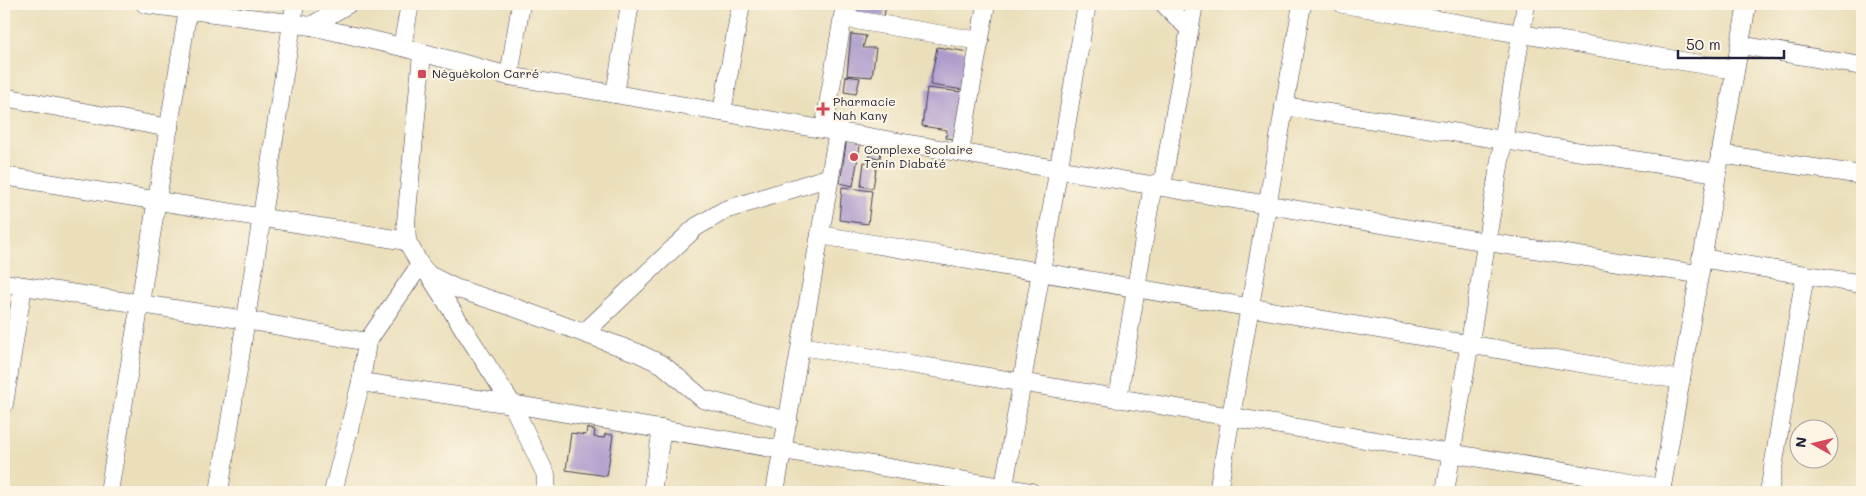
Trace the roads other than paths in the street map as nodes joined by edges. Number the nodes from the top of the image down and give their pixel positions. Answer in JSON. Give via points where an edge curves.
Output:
{"nodes":[{"id":1,"x":146,"y":4,"type":"edge"},
{"id":2,"x":295,"y":4,"type":"edge"},
{"id":3,"x":348,"y":4,"type":"edge"},
{"id":4,"x":410,"y":4,"type":"edge"},
{"id":5,"x":521,"y":4,"type":"edge"},
{"id":6,"x":630,"y":4,"type":"edge"},
{"id":7,"x":741,"y":4,"type":"edge"},
{"id":8,"x":986,"y":4,"type":"edge"},
{"id":9,"x":1087,"y":4,"type":"edge"},
{"id":10,"x":1164,"y":4,"type":"edge"},
{"id":11,"x":1194,"y":4,"type":"edge"},
{"id":12,"x":1302,"y":4,"type":"edge"},
{"id":13,"x":1343,"y":4,"type":"edge"},
{"id":14,"x":1526,"y":4,"type":"edge"},
{"id":15,"x":1747,"y":4,"type":"edge"},
{"id":16,"x":188,"y":10,"type":"junction"},
{"id":17,"x":844,"y":11,"type":"edge"},
{"id":18,"x":292,"y":25,"type":"junction"},
{"id":19,"x":311,"y":26,"type":"junction"},
{"id":20,"x":1189,"y":29,"type":"junction"},
{"id":21,"x":1521,"y":34,"type":"junction"},
{"id":22,"x":980,"y":41,"type":"junction"},
{"id":23,"x":1740,"y":45,"type":"junction"},
{"id":24,"x":402,"y":47,"type":"junction"},
{"id":25,"x":422,"y":54,"type":"junction"},
{"id":26,"x":1862,"y":66,"type":"edge"},
{"id":27,"x":1735,"y":70,"type":"junction"},
{"id":28,"x":509,"y":76,"type":"junction"},
{"id":29,"x":615,"y":94,"type":"junction"},
{"id":30,"x":4,"y":97,"type":"edge"},
{"id":31,"x":1284,"y":106,"type":"junction"},
{"id":32,"x":722,"y":112,"type":"junction"},
{"id":33,"x":169,"y":128,"type":"junction"},
{"id":34,"x":831,"y":130,"type":"junction"},
{"id":35,"x":1504,"y":140,"type":"junction"},
{"id":36,"x":960,"y":152,"type":"junction"},
{"id":37,"x":1720,"y":154,"type":"junction"},
{"id":38,"x":1059,"y":169,"type":"junction"},
{"id":39,"x":1717,"y":173,"type":"junction"},
{"id":40,"x":4,"y":176,"type":"edge"},
{"id":41,"x":1862,"y":176,"type":"edge"},
{"id":42,"x":830,"y":177,"type":"junction"},
{"id":43,"x":1158,"y":185,"type":"junction"},
{"id":44,"x":157,"y":200,"type":"junction"},
{"id":45,"x":1267,"y":204,"type":"junction"},
{"id":46,"x":263,"y":217,"type":"junction"},
{"id":47,"x":820,"y":234,"type":"junction"},
{"id":48,"x":407,"y":241,"type":"junction"},
{"id":49,"x":1487,"y":242,"type":"junction"},
{"id":50,"x":1700,"y":266,"type":"junction"},
{"id":51,"x":424,"y":270,"type":"junction"},
{"id":52,"x":1041,"y":272,"type":"junction"},
{"id":53,"x":1805,"y":275,"type":"junction"},
{"id":54,"x":4,"y":283,"type":"edge"},
{"id":55,"x":1862,"y":284,"type":"edge"},
{"id":56,"x":23,"y":286,"type":"junction"},
{"id":57,"x":1136,"y":288,"type":"junction"},
{"id":58,"x":140,"y":304,"type":"junction"},
{"id":59,"x":1250,"y":307,"type":"junction"},
{"id":60,"x":246,"y":320,"type":"junction"},
{"id":61,"x":584,"y":333,"type":"junction"},
{"id":62,"x":367,"y":342,"type":"junction"},
{"id":63,"x":1470,"y":344,"type":"junction"},
{"id":64,"x":801,"y":346,"type":"junction"},
{"id":65,"x":1680,"y":380,"type":"junction"},
{"id":66,"x":361,"y":382,"type":"junction"},
{"id":67,"x":1022,"y":383,"type":"junction"},
{"id":68,"x":1118,"y":399,"type":"junction"},
{"id":69,"x":4,"y":404,"type":"edge"},
{"id":70,"x":512,"y":404,"type":"junction"},
{"id":71,"x":1231,"y":417,"type":"junction"},
{"id":72,"x":788,"y":421,"type":"junction"},
{"id":73,"x":662,"y":429,"type":"junction"},
{"id":74,"x":783,"y":450,"type":"junction"},
{"id":75,"x":1451,"y":453,"type":"junction"},
{"id":76,"x":1004,"y":490,"type":"edge"},
{"id":77,"x":1662,"y":490,"type":"edge"},
{"id":78,"x":109,"y":492,"type":"edge"},
{"id":79,"x":219,"y":492,"type":"edge"},
{"id":80,"x":333,"y":492,"type":"edge"},
{"id":81,"x":546,"y":492,"type":"edge"},
{"id":82,"x":652,"y":492,"type":"edge"},
{"id":83,"x":776,"y":492,"type":"edge"},
{"id":84,"x":1031,"y":492,"type":"edge"},
{"id":85,"x":1218,"y":492,"type":"edge"},
{"id":86,"x":1445,"y":492,"type":"edge"},
{"id":87,"x":1769,"y":492,"type":"edge"}],
"edges":[{"from":1,"to":16,"type":"street"},
{"from":2,"to":18,"type":"street"},
{"from":3,"to":19,"type":"street"},
{"from":4,"to":24,"type":"street"},
{"from":5,"to":28,"type":"street"},
{"from":6,"to":29,"type":"street"},
{"from":7,"to":32,"type":"street"},
{"from":8,"to":22,"type":"street"},
{"from":9,"to":38,"type":"street"},
{"from":10,"to":20,"type":"street"},
{"from":11,"to":20,"type":"street"},
{"from":12,"to":31,"type":"street"},
{"from":13,"to":21,"type":"street"},
{"from":14,"to":21,"type":"street"},
{"from":15,"to":23,"type":"street"},
{"from":16,"to":18,"type":"street"},
{"from":16,"to":33,"type":"street"},
{"from":17,"to":22,"type":"street"},
{"from":17,"to":34,"type":"street"},
{"from":18,"to":19,"type":"street"},
{"from":18,"to":46,"type":"street"},
{"from":19,"to":24,"type":"street"},
{"from":20,"to":43,"type":"street"},
{"from":21,"to":27,"type":"street"},
{"from":21,"to":35,"type":"street"},
{"from":22,"to":36,"type":"street"},
{"from":23,"to":26,"type":"street"},
{"from":23,"to":27,"type":"street"},
{"from":24,"to":25,"type":"street"},
{"from":25,"to":28,"type":"street"},
{"from":25,"to":48,"type":"street","via":[[406,222]]},
{"from":27,"to":37,"type":"street"},
{"from":28,"to":29,"type":"street"},
{"from":29,"to":32,"type":"street"},
{"from":30,"to":33,"type":"street"},
{"from":31,"to":35,"type":"street"},
{"from":31,"to":45,"type":"street"},
{"from":32,"to":34,"type":"street"},
{"from":33,"to":44,"type":"street"},
{"from":34,"to":36,"type":"street"},
{"from":34,"to":42,"type":"street"},
{"from":35,"to":39,"type":"street"},
{"from":35,"to":49,"type":"street"},
{"from":36,"to":38,"type":"street"},
{"from":37,"to":39,"type":"street"},
{"from":37,"to":41,"type":"street"},
{"from":38,"to":43,"type":"street"},
{"from":38,"to":52,"type":"street"},
{"from":39,"to":50,"type":"street"},
{"from":40,"to":44,"type":"street"},
{"from":42,"to":47,"type":"street"},
{"from":42,"to":61,"type":"street","via":[[725,210],[696,227]]},
{"from":43,"to":45,"type":"street"},
{"from":43,"to":57,"type":"street"},
{"from":44,"to":46,"type":"street"},
{"from":44,"to":58,"type":"street"},
{"from":45,"to":49,"type":"street"},
{"from":45,"to":59,"type":"street"},
{"from":46,"to":48,"type":"street"},
{"from":46,"to":60,"type":"street"},
{"from":47,"to":52,"type":"street"},
{"from":47,"to":64,"type":"street"},
{"from":48,"to":51,"type":"street"},
{"from":49,"to":50,"type":"street"},
{"from":49,"to":63,"type":"street"},
{"from":50,"to":53,"type":"street"},
{"from":50,"to":65,"type":"street"},
{"from":51,"to":61,"type":"street","via":[[455,288]]},
{"from":51,"to":62,"type":"street"},
{"from":51,"to":70,"type":"street"},
{"from":52,"to":57,"type":"street"},
{"from":52,"to":67,"type":"street"},
{"from":53,"to":55,"type":"street"},
{"from":53,"to":87,"type":"street"},
{"from":54,"to":56,"type":"street"},
{"from":56,"to":58,"type":"street"},
{"from":56,"to":69,"type":"street"},
{"from":57,"to":59,"type":"street"},
{"from":57,"to":68,"type":"street"},
{"from":58,"to":60,"type":"street"},
{"from":58,"to":78,"type":"street"},
{"from":59,"to":63,"type":"street"},
{"from":59,"to":71,"type":"street"},
{"from":60,"to":62,"type":"street"},
{"from":60,"to":79,"type":"street"},
{"from":61,"to":72,"type":"street","via":[[664,365],[703,399]]},
{"from":62,"to":66,"type":"street"},
{"from":63,"to":65,"type":"street"},
{"from":63,"to":75,"type":"street"},
{"from":64,"to":67,"type":"street"},
{"from":64,"to":72,"type":"street"},
{"from":65,"to":77,"type":"street"},
{"from":66,"to":70,"type":"street"},
{"from":66,"to":80,"type":"street"},
{"from":67,"to":68,"type":"street"},
{"from":67,"to":76,"type":"street"},
{"from":68,"to":71,"type":"street"},
{"from":70,"to":73,"type":"street"},
{"from":70,"to":81,"type":"street","via":[[546,475]]},
{"from":71,"to":75,"type":"street"},
{"from":71,"to":85,"type":"street"},
{"from":72,"to":74,"type":"street"},
{"from":73,"to":74,"type":"street"},
{"from":73,"to":82,"type":"street"},
{"from":74,"to":76,"type":"street"},
{"from":74,"to":83,"type":"street"},
{"from":75,"to":77,"type":"street"},
{"from":75,"to":86,"type":"street"},
{"from":76,"to":84,"type":"street"}]}
